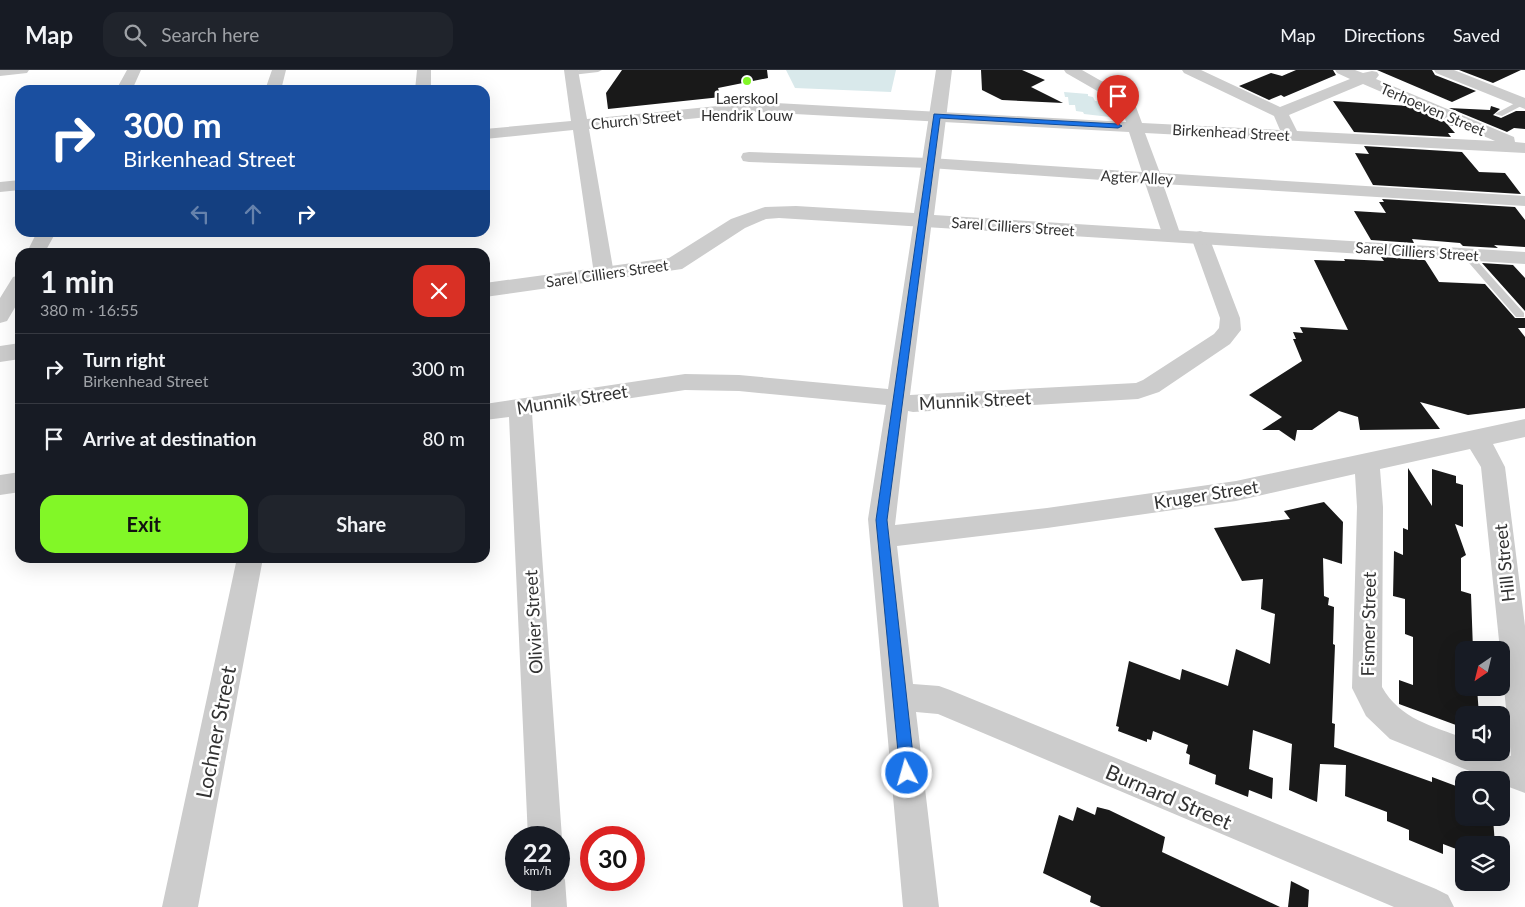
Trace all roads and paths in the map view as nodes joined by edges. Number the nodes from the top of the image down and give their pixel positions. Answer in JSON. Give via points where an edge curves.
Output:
{"nodes":[{"id":1,"x":22,"y":70,"type":"edge"},
{"id":2,"x":134,"y":70,"type":"edge"},
{"id":3,"x":280,"y":70,"type":"edge"},
{"id":4,"x":424,"y":70,"type":"edge"},
{"id":5,"x":598,"y":70,"type":"edge"},
{"id":6,"x":944,"y":70,"type":"edge"},
{"id":7,"x":1189,"y":70,"type":"edge"},
{"id":8,"x":1342,"y":70,"type":"edge"},
{"id":9,"x":1385,"y":70,"type":"edge"},
{"id":10,"x":1441,"y":70,"type":"edge"},
{"id":11,"x":572,"y":71,"type":"edge"},
{"id":12,"x":0,"y":72,"type":"edge"},
{"id":13,"x":1082,"y":72,"type":"edge"},
{"id":14,"x":1363,"y":79,"type":"junction"},
{"id":15,"x":126,"y":85,"type":"edge"},
{"id":16,"x":276,"y":85,"type":"edge"},
{"id":17,"x":422,"y":85,"type":"edge"},
{"id":18,"x":1524,"y":103,"type":"edge"},
{"id":19,"x":1280,"y":113,"type":"junction"},
{"id":20,"x":1499,"y":114,"type":"dead end"},
{"id":21,"x":936,"y":116,"type":"junction"},
{"id":22,"x":581,"y":124,"type":"junction"},
{"id":23,"x":1134,"y":127,"type":"junction"},
{"id":24,"x":490,"y":133,"type":"edge"},
{"id":25,"x":1292,"y":135,"type":"junction"},
{"id":26,"x":1525,"y":148,"type":"edge"},
{"id":27,"x":750,"y":157,"type":"dead end"},
{"id":28,"x":930,"y":163,"type":"junction"},
{"id":29,"x":1152,"y":178,"type":"junction"},
{"id":30,"x":15,"y":186,"type":"edge"},
{"id":31,"x":0,"y":187,"type":"edge"},
{"id":32,"x":1525,"y":201,"type":"edge"},
{"id":33,"x":923,"y":220,"type":"junction"},
{"id":34,"x":1172,"y":236,"type":"junction"},
{"id":35,"x":44,"y":237,"type":"edge"},
{"id":36,"x":1200,"y":237,"type":"junction"},
{"id":37,"x":38,"y":248,"type":"edge"},
{"id":38,"x":1466,"y":254,"type":"junction"},
{"id":39,"x":1525,"y":258,"type":"edge"},
{"id":40,"x":604,"y":274,"type":"junction"},
{"id":41,"x":490,"y":289,"type":"edge"},
{"id":42,"x":15,"y":290,"type":"edge"},
{"id":43,"x":1520,"y":315,"type":"dead end"},
{"id":44,"x":0,"y":316,"type":"edge"},
{"id":45,"x":15,"y":352,"type":"edge"},
{"id":46,"x":0,"y":354,"type":"edge"},
{"id":47,"x":898,"y":400,"type":"junction"},
{"id":48,"x":520,"y":406,"type":"junction"},
{"id":49,"x":490,"y":411,"type":"edge"},
{"id":50,"x":1525,"y":428,"type":"edge"},
{"id":51,"x":1476,"y":440,"type":"junction"},
{"id":52,"x":1367,"y":463,"type":"junction"},
{"id":53,"x":883,"y":537,"type":"junction"},
{"id":54,"x":249,"y":563,"type":"edge"},
{"id":55,"x":900,"y":697,"type":"junction"},
{"id":56,"x":1525,"y":752,"type":"edge"},
{"id":57,"x":1525,"y":777,"type":"edge"},
{"id":58,"x":544,"y":826,"type":"edge"},
{"id":59,"x":548,"y":891,"type":"edge"},
{"id":60,"x":180,"y":907,"type":"edge"},
{"id":61,"x":549,"y":907,"type":"edge"},
{"id":62,"x":921,"y":907,"type":"edge"},
{"id":63,"x":1436,"y":907,"type":"edge"}],
"edges":[{"from":1,"to":12,"type":"street"},
{"from":2,"to":15,"type":"street"},
{"from":3,"to":16,"type":"street"},
{"from":4,"to":17,"type":"street"},
{"from":5,"to":11,"type":"lane"},
{"from":6,"to":21,"type":"street"},
{"from":7,"to":19,"type":"street"},
{"from":8,"to":14,"type":"street","name":"Terhoeven Street"},
{"from":9,"to":14,"type":"street"},
{"from":10,"to":18,"type":"street"},
{"from":11,"to":22,"type":"street"},
{"from":13,"to":23,"type":"street","via":[[1124,99]]},
{"from":14,"to":19,"type":"street"},
{"from":14,"to":26,"type":"street","name":"Terhoeven Street"},
{"from":18,"to":20,"type":"lane"},
{"from":19,"to":25,"type":"street"},
{"from":21,"to":22,"type":"street","name":"Church Street","via":[[758,106]]},
{"from":21,"to":23,"type":"street","name":"Birkenhead Street"},
{"from":21,"to":28,"type":"street"},
{"from":22,"to":24,"type":"street","name":"Church Street"},
{"from":22,"to":40,"type":"street"},
{"from":23,"to":25,"type":"street","name":"Birkenhead Street"},
{"from":23,"to":29,"type":"street"},
{"from":25,"to":26,"type":"street","name":"Birkenhead Street"},
{"from":27,"to":28,"type":"street","name":"Agter Alley"},
{"from":28,"to":29,"type":"street","name":"Agter Alley"},
{"from":28,"to":33,"type":"street"},
{"from":29,"to":32,"type":"street","name":"Agter Alley"},
{"from":29,"to":34,"type":"street"},
{"from":30,"to":31,"type":"street"},
{"from":33,"to":34,"type":"street","name":"Sarel Cilliers Street"},
{"from":33,"to":40,"type":"street","name":"Sarel Cilliers Street","via":[[763,213],[728,230],[674,264]]},
{"from":33,"to":47,"type":"street"},
{"from":34,"to":36,"type":"street","name":"Sarel Cilliers Street"},
{"from":35,"to":37,"type":"street"},
{"from":36,"to":38,"type":"street","name":"Sarel Cilliers Street"},
{"from":36,"to":47,"type":"street","name":"Munnik Street","via":[[1230,318],[1230,330],[1222,339],[1151,386],[1138,391],[913,404]]},
{"from":38,"to":39,"type":"street","name":"Sarel Cilliers Street"},
{"from":38,"to":43,"type":"lane"},
{"from":40,"to":41,"type":"street","name":"Sarel Cilliers Street"},
{"from":42,"to":44,"type":"street"},
{"from":45,"to":46,"type":"street"},
{"from":47,"to":48,"type":"street","name":"Munnik Street","via":[[748,384],[686,382]]},
{"from":47,"to":53,"type":"street","via":[[881,520]]},
{"from":48,"to":49,"type":"street","name":"Munnik Street"},
{"from":48,"to":58,"type":"street","name":"Olivier Street"},
{"from":50,"to":51,"type":"street","name":"Kruger Street"},
{"from":51,"to":52,"type":"street","name":"Kruger Street"},
{"from":51,"to":56,"type":"street","name":"Hill Street","via":[[1484,448],[1493,467]]},
{"from":52,"to":53,"type":"street","name":"Kruger Street","via":[[1236,491]]},
{"from":52,"to":57,"type":"street","name":"Fismer Street","via":[[1370,507],[1367,688],[1371,699],[1389,721],[1401,729]]},
{"from":53,"to":55,"type":"street"},
{"from":54,"to":60,"type":"street","name":"Lochner Street"},
{"from":55,"to":62,"type":"street"},
{"from":55,"to":63,"type":"street","name":"Burnard Street","via":[[939,700]]},
{"from":59,"to":61,"type":"street"}]}
